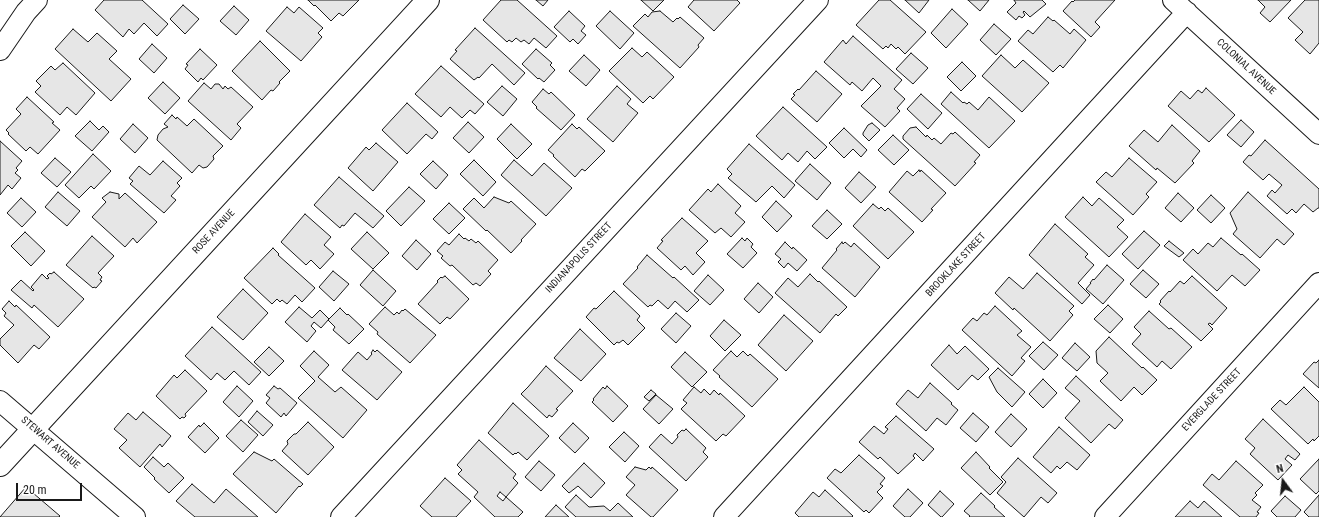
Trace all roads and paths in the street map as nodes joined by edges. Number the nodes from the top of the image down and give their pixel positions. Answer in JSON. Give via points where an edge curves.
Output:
{"nodes":[{"id":1,"x":37,"y":0,"type":"edge"},
{"id":2,"x":428,"y":0,"type":"edge"},
{"id":3,"x":818,"y":0,"type":"edge"},
{"id":4,"x":1180,"y":6,"type":"edge"},
{"id":5,"x":0,"y":50,"type":"edge"},
{"id":6,"x":1319,"y":134,"type":"edge"},
{"id":7,"x":1319,"y":283,"type":"edge"},
{"id":8,"x":0,"y":400,"type":"edge"},
{"id":9,"x":33,"y":428,"type":"junction"},
{"id":10,"x":0,"y":465,"type":"edge"},
{"id":11,"x":135,"y":517,"type":"edge"},
{"id":12,"x":341,"y":517,"type":"edge"},
{"id":13,"x":724,"y":517,"type":"edge"},
{"id":14,"x":1105,"y":517,"type":"edge"}],
"edges":[{"from":1,"to":5,"type":"street"},
{"from":2,"to":9,"type":"street","name":"ROSE AVENUE"},
{"from":3,"to":12,"type":"street","name":"INDIANAPOLIS STREET"},
{"from":4,"to":6,"type":"street","name":"COLONIAL AVENUE"},
{"from":4,"to":13,"type":"street","name":"BROOKLAKE STREET"},
{"from":7,"to":14,"type":"street","name":"EVERGLADE STREET"},
{"from":8,"to":9,"type":"street","name":"STEWART AVENUE"},
{"from":9,"to":10,"type":"street","name":"ROSE AVENUE"},
{"from":9,"to":11,"type":"street","name":"STEWART AVENUE"}]}
